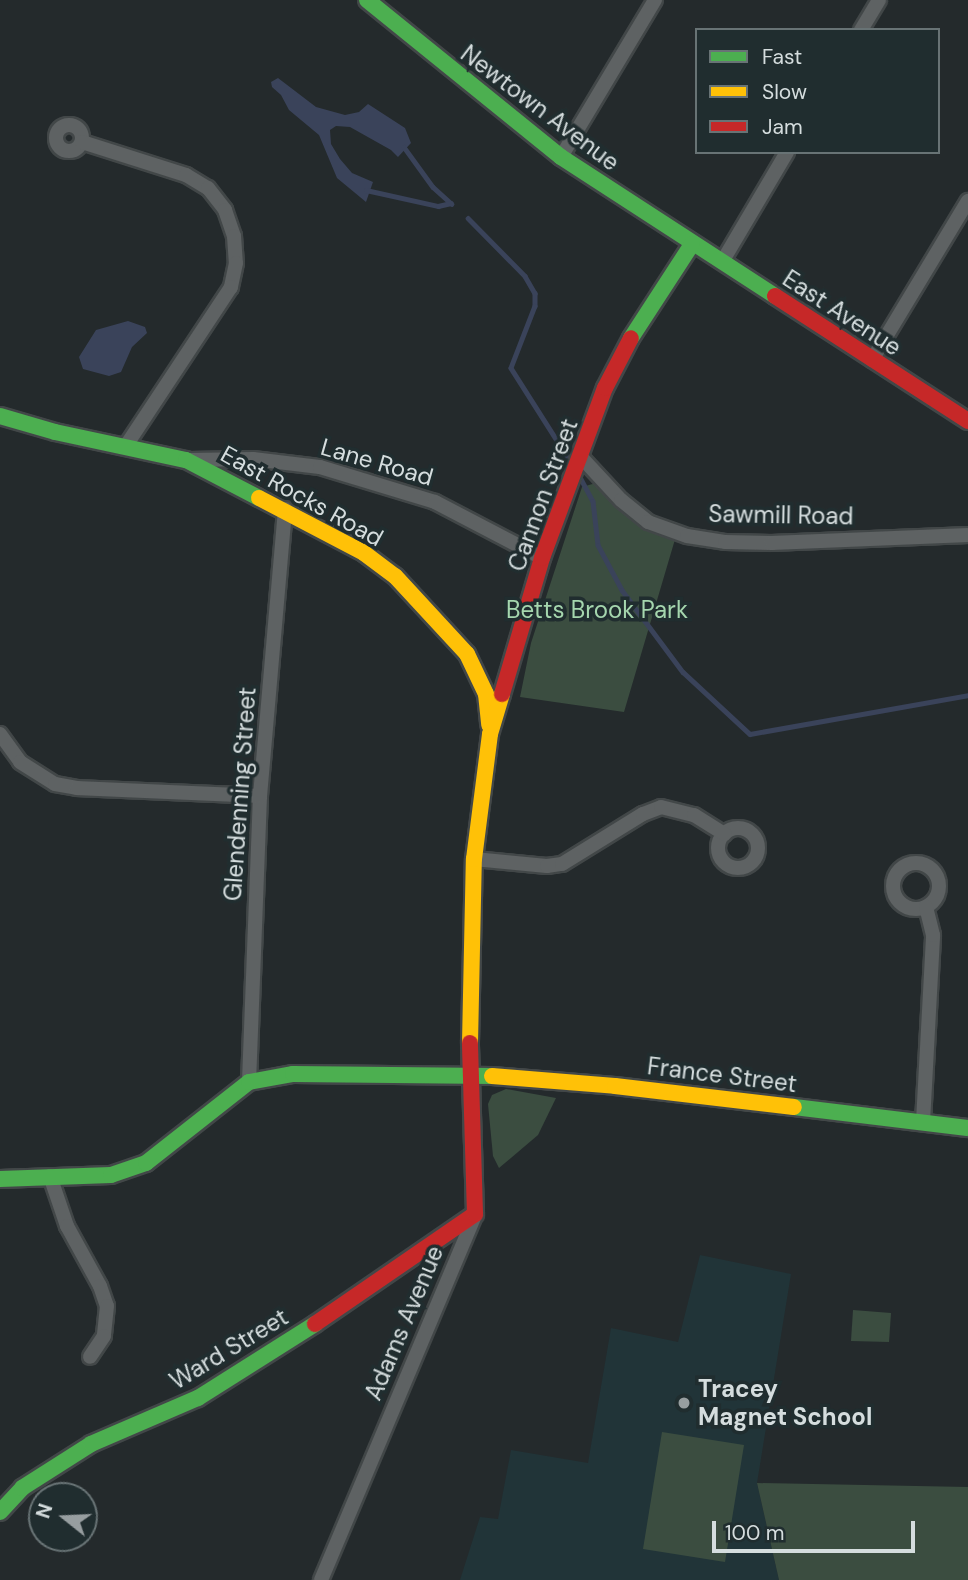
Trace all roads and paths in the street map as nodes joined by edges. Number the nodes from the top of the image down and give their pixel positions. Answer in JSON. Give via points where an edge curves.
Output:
{"nodes":[{"id":1,"x":367,"y":0,"type":"edge"},
{"id":2,"x":655,"y":0,"type":"edge"},
{"id":3,"x":878,"y":0,"type":"edge"},
{"id":4,"x":862,"y":28,"type":"edge"},
{"id":5,"x":82,"y":142,"type":"dead end"},
{"id":6,"x":786,"y":154,"type":"edge"},
{"id":7,"x":561,"y":157,"type":"junction"},
{"id":8,"x":968,"y":201,"type":"edge"},
{"id":9,"x":692,"y":244,"type":"junction"},
{"id":10,"x":722,"y":262,"type":"junction"},
{"id":11,"x":872,"y":360,"type":"junction"},
{"id":12,"x":0,"y":416,"type":"edge"},
{"id":13,"x":968,"y":421,"type":"edge"},
{"id":14,"x":125,"y":447,"type":"junction"},
{"id":15,"x":580,"y":459,"type":"junction"},
{"id":16,"x":186,"y":460,"type":"junction"},
{"id":17,"x":285,"y":509,"type":"junction"},
{"id":18,"x":968,"y":535,"type":"edge"},
{"id":19,"x":542,"y":558,"type":"junction"},
{"id":20,"x":0,"y":734,"type":"edge"},
{"id":21,"x":490,"y":734,"type":"junction"},
{"id":22,"x":261,"y":796,"type":"junction"},
{"id":23,"x":724,"y":834,"type":"dead end"},
{"id":24,"x":474,"y":859,"type":"junction"},
{"id":25,"x":926,"y":907,"type":"dead end"},
{"id":26,"x":469,"y":1074,"type":"junction"},
{"id":27,"x":249,"y":1082,"type":"junction"},
{"id":28,"x":923,"y":1122,"type":"junction"},
{"id":29,"x":968,"y":1128,"type":"edge"},
{"id":30,"x":50,"y":1176,"type":"junction"},
{"id":31,"x":0,"y":1178,"type":"edge"},
{"id":32,"x":475,"y":1214,"type":"junction"},
{"id":33,"x":90,"y":1357,"type":"dead end"},
{"id":34,"x":1,"y":1506,"type":"edge"},
{"id":35,"x":321,"y":1580,"type":"edge"}],
"edges":[{"from":1,"to":7,"type":"main road","name":"Newtown Avenue"},
{"from":2,"to":7,"type":"street"},
{"from":3,"to":4,"type":"street"},
{"from":5,"to":14,"type":"street","via":[[186,175],[208,188],[225,210],[234,236],[236,263],[230,287]]},
{"from":6,"to":10,"type":"street"},
{"from":7,"to":9,"type":"main road","name":"Newtown Avenue"},
{"from":8,"to":11,"type":"street"},
{"from":9,"to":10,"type":"main road","name":"East Avenue"},
{"from":9,"to":15,"type":"main road","name":"Cannon Street","via":[[620,355]]},
{"from":10,"to":11,"type":"main road","name":"East Avenue"},
{"from":11,"to":13,"type":"main road","name":"East Avenue"},
{"from":12,"to":14,"type":"main road","name":"East Rocks Road"},
{"from":14,"to":16,"type":"main road","name":"East Rocks Road"},
{"from":15,"to":18,"type":"street","name":"Sawmill Road","via":[[648,522],[687,536],[772,543]]},
{"from":15,"to":19,"type":"main road","name":"Cannon Street"},
{"from":16,"to":17,"type":"main road","name":"East Rocks Road"},
{"from":16,"to":19,"type":"street","name":"Lane Road","via":[[253,459],[320,467],[435,502]]},
{"from":17,"to":21,"type":"main road","name":"East Rocks Road","via":[[364,552],[395,576],[434,617],[467,654],[486,694]]},
{"from":17,"to":22,"type":"street","name":"Glendenning Street"},
{"from":19,"to":21,"type":"main road","name":"Cannon Street"},
{"from":20,"to":22,"type":"street","via":[[20,762],[55,784]]},
{"from":21,"to":24,"type":"main road","name":"Cannon Street"},
{"from":22,"to":27,"type":"street","name":"Glendenning Street"},
{"from":23,"to":24,"type":"street","via":[[694,815],[661,807],[562,864]]},
{"from":24,"to":26,"type":"main road","name":"Cannon Street"},
{"from":25,"to":28,"type":"street","via":[[933,935]]},
{"from":26,"to":27,"type":"main road","name":"France Street","via":[[293,1074]]},
{"from":26,"to":28,"type":"main road","name":"France Street","via":[[661,1090]]},
{"from":26,"to":32,"type":"main road","name":"Adams Avenue"},
{"from":27,"to":30,"type":"main road","via":[[146,1163],[111,1175]]},
{"from":28,"to":29,"type":"main road","name":"France Street"},
{"from":30,"to":31,"type":"main road"},
{"from":30,"to":33,"type":"street","via":[[67,1226],[107,1306],[104,1336]]},
{"from":32,"to":34,"type":"main road","name":"Ward Street","via":[[209,1391],[91,1444]]},
{"from":32,"to":35,"type":"street","name":"Adams Avenue"}]}
